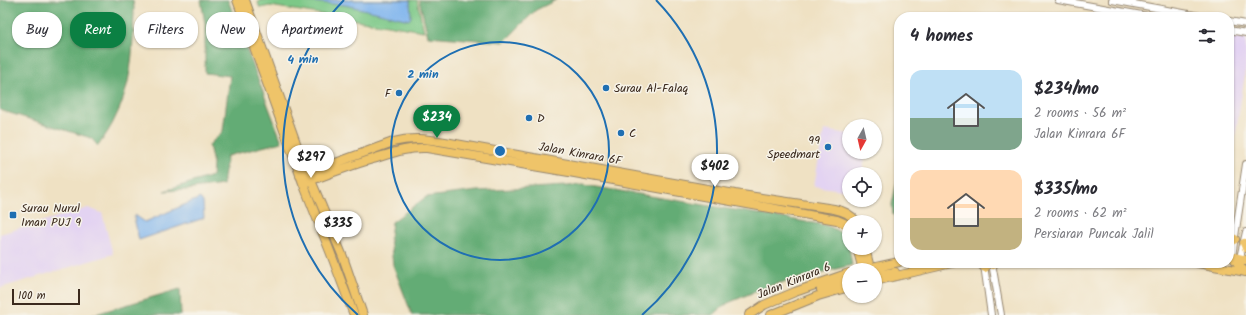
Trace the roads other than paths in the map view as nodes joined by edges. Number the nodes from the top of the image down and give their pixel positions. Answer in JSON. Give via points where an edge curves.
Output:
{"nodes":[{"id":1,"x":238,"y":0,"type":"edge"},
{"id":2,"x":244,"y":0,"type":"edge"},
{"id":3,"x":1058,"y":0,"type":"edge"},
{"id":4,"x":1112,"y":0,"type":"edge"},
{"id":5,"x":1125,"y":12,"type":"edge"},
{"id":6,"x":1178,"y":12,"type":"edge"},
{"id":7,"x":1234,"y":22,"type":"edge"},
{"id":8,"x":1246,"y":24,"type":"edge"},
{"id":9,"x":1234,"y":31,"type":"edge"},
{"id":10,"x":1246,"y":33,"type":"edge"},
{"id":11,"x":488,"y":149,"type":"junction"},
{"id":12,"x":300,"y":154,"type":"junction"},
{"id":13,"x":487,"y":158,"type":"junction"},
{"id":14,"x":1246,"y":164,"type":"edge"},
{"id":15,"x":330,"y":169,"type":"junction"},
{"id":16,"x":305,"y":178,"type":"junction"},
{"id":17,"x":686,"y":185,"type":"junction"},
{"id":18,"x":684,"y":194,"type":"junction"},
{"id":19,"x":319,"y":198,"type":"junction"},
{"id":20,"x":850,"y":215,"type":"edge"},
{"id":21,"x":842,"y":222,"type":"edge"},
{"id":22,"x":1234,"y":231,"type":"edge"},
{"id":23,"x":1246,"y":232,"type":"edge"},
{"id":24,"x":1245,"y":245,"type":"edge"},
{"id":25,"x":866,"y":255,"type":"edge"},
{"id":26,"x":1235,"y":259,"type":"edge"},
{"id":27,"x":874,"y":263,"type":"edge"},
{"id":28,"x":894,"y":263,"type":"edge"},
{"id":29,"x":882,"y":266,"type":"edge"},
{"id":30,"x":929,"y":268,"type":"edge"},
{"id":31,"x":988,"y":268,"type":"edge"},
{"id":32,"x":989,"y":268,"type":"edge"},
{"id":33,"x":1223,"y":268,"type":"edge"},
{"id":34,"x":920,"y":270,"type":"junction"},
{"id":35,"x":882,"y":272,"type":"edge"},
{"id":36,"x":1246,"y":272,"type":"edge"},
{"id":37,"x":842,"y":275,"type":"edge"},
{"id":38,"x":882,"y":279,"type":"edge"},
{"id":39,"x":842,"y":282,"type":"edge"},
{"id":40,"x":842,"y":289,"type":"edge"},
{"id":41,"x":355,"y":291,"type":"junction"},
{"id":42,"x":349,"y":302,"type":"junction"},
{"id":43,"x":803,"y":302,"type":"junction"},
{"id":44,"x":354,"y":315,"type":"edge"},
{"id":45,"x":363,"y":315,"type":"edge"},
{"id":46,"x":750,"y":315,"type":"edge"},
{"id":47,"x":771,"y":315,"type":"edge"},
{"id":48,"x":991,"y":315,"type":"edge"},
{"id":49,"x":1001,"y":315,"type":"edge"}],
"edges":[{"from":1,"to":16,"type":"main road"},
{"from":2,"to":12,"type":"main road"},
{"from":3,"to":5,"type":"street"},
{"from":4,"to":6,"type":"street"},
{"from":7,"to":8,"type":"street"},
{"from":9,"to":10,"type":"street"},
{"from":11,"to":13,"type":"main road"},
{"from":11,"to":15,"type":"main road","name":"Jalan Kinrara 6F","via":[[417,138],[404,139]]},
{"from":11,"to":17,"type":"main road","name":"Jalan Kinrara 6F"},
{"from":12,"to":15,"type":"main road","via":[[310,163]]},
{"from":12,"to":16,"type":"main road"},
{"from":13,"to":15,"type":"main road","name":"Jalan Kinrara 6F","via":[[417,147]]},
{"from":13,"to":18,"type":"main road","name":"Jalan Kinrara 6F"},
{"from":14,"to":22,"type":"street"},
{"from":15,"to":16,"type":"main road","name":"Jalan Kinrara 6F"},
{"from":15,"to":19,"type":"main road","via":[[318,188]]},
{"from":16,"to":19,"type":"main road"},
{"from":16,"to":42,"type":"main road"},
{"from":17,"to":18,"type":"main road"},
{"from":17,"to":20,"type":"main road","name":"Jalan Kinrara 6F","via":[[834,209]]},
{"from":18,"to":21,"type":"main road","name":"Jalan Kinrara 6F"},
{"from":19,"to":41,"type":"main road"},
{"from":23,"to":24,"type":"street"},
{"from":24,"to":26,"type":"street"},
{"from":25,"to":27,"type":"main road"},
{"from":26,"to":36,"type":"main road"},
{"from":28,"to":29,"type":"main road"},
{"from":30,"to":34,"type":"main road"},
{"from":31,"to":48,"type":"street"},
{"from":32,"to":49,"type":"street"},
{"from":33,"to":36,"type":"main road"},
{"from":34,"to":35,"type":"main road"},
{"from":34,"to":38,"type":"main road"},
{"from":37,"to":46,"type":"main road","name":"Jalan Kinrara 6","via":[[764,305]]},
{"from":39,"to":43,"type":"main road","via":[[818,291]]},
{"from":40,"to":43,"type":"main road","name":"Jalan Kinrara 6"},
{"from":41,"to":42,"type":"main road"},
{"from":41,"to":45,"type":"main road"},
{"from":42,"to":44,"type":"main road"},
{"from":43,"to":47,"type":"main road","name":"Jalan Kinrara 6"}]}
